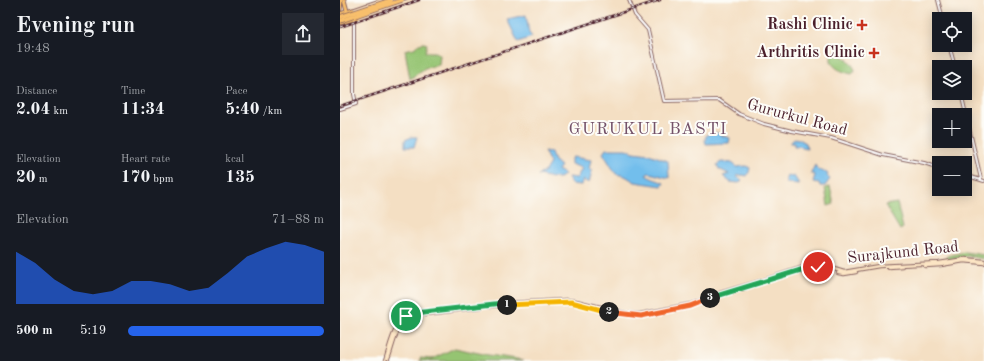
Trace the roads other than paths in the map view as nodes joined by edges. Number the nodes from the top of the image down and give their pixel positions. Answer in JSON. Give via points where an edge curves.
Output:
{"nodes":[{"id":1,"x":344,"y":0,"type":"edge"},
{"id":2,"x":382,"y":0,"type":"edge"},
{"id":3,"x":392,"y":0,"type":"edge"},
{"id":4,"x":402,"y":0,"type":"edge"},
{"id":5,"x":411,"y":0,"type":"edge"},
{"id":6,"x":629,"y":0,"type":"edge"},
{"id":7,"x":938,"y":0,"type":"edge"},
{"id":8,"x":340,"y":9,"type":"edge"},
{"id":9,"x":353,"y":10,"type":"junction"},
{"id":10,"x":347,"y":11,"type":"junction"},
{"id":11,"x":941,"y":12,"type":"edge"},
{"id":12,"x":340,"y":15,"type":"edge"},
{"id":13,"x":356,"y":18,"type":"junction"},
{"id":14,"x":340,"y":22,"type":"edge"},
{"id":15,"x":963,"y":100,"type":"edge"},
{"id":16,"x":340,"y":109,"type":"edge"},
{"id":17,"x":932,"y":166,"type":"edge"},
{"id":18,"x":980,"y":171,"type":"junction"},
{"id":19,"x":972,"y":176,"type":"edge"},
{"id":20,"x":975,"y":177,"type":"junction"},
{"id":21,"x":983,"y":180,"type":"edge"},
{"id":22,"x":984,"y":262,"type":"edge"},
{"id":23,"x":386,"y":361,"type":"edge"}],
"edges":[{"from":1,"to":8,"type":"main road"},
{"from":1,"to":10,"type":"main road"},
{"from":2,"to":9,"type":"main road"},
{"from":3,"to":12,"type":"highway","bridge":true},
{"from":4,"to":14,"type":"highway","bridge":true},
{"from":5,"to":13,"type":"main road"},
{"from":6,"to":17,"type":"street","name":"Gururkul Road","via":[[634,14],[648,30],[664,101],[719,100],[739,114],[764,124],[831,138],[883,155]]},
{"from":7,"to":11,"type":"street"},
{"from":9,"to":10,"type":"main road"},
{"from":9,"to":13,"type":"main road","via":[[357,12]]},
{"from":10,"to":12,"type":"main road"},
{"from":13,"to":14,"type":"main road"},
{"from":13,"to":16,"type":"street","via":[[356,104]]},
{"from":15,"to":18,"type":"street"},
{"from":18,"to":20,"type":"street"},
{"from":18,"to":21,"type":"street"},
{"from":19,"to":20,"type":"street"},
{"from":20,"to":21,"type":"street"},
{"from":22,"to":23,"type":"main road","name":"Surajkund Road","via":[[882,267],[842,274],[822,267],[811,268],[724,293],[694,305],[641,316],[610,312],[573,302],[484,304],[408,315],[399,324]]}]}
